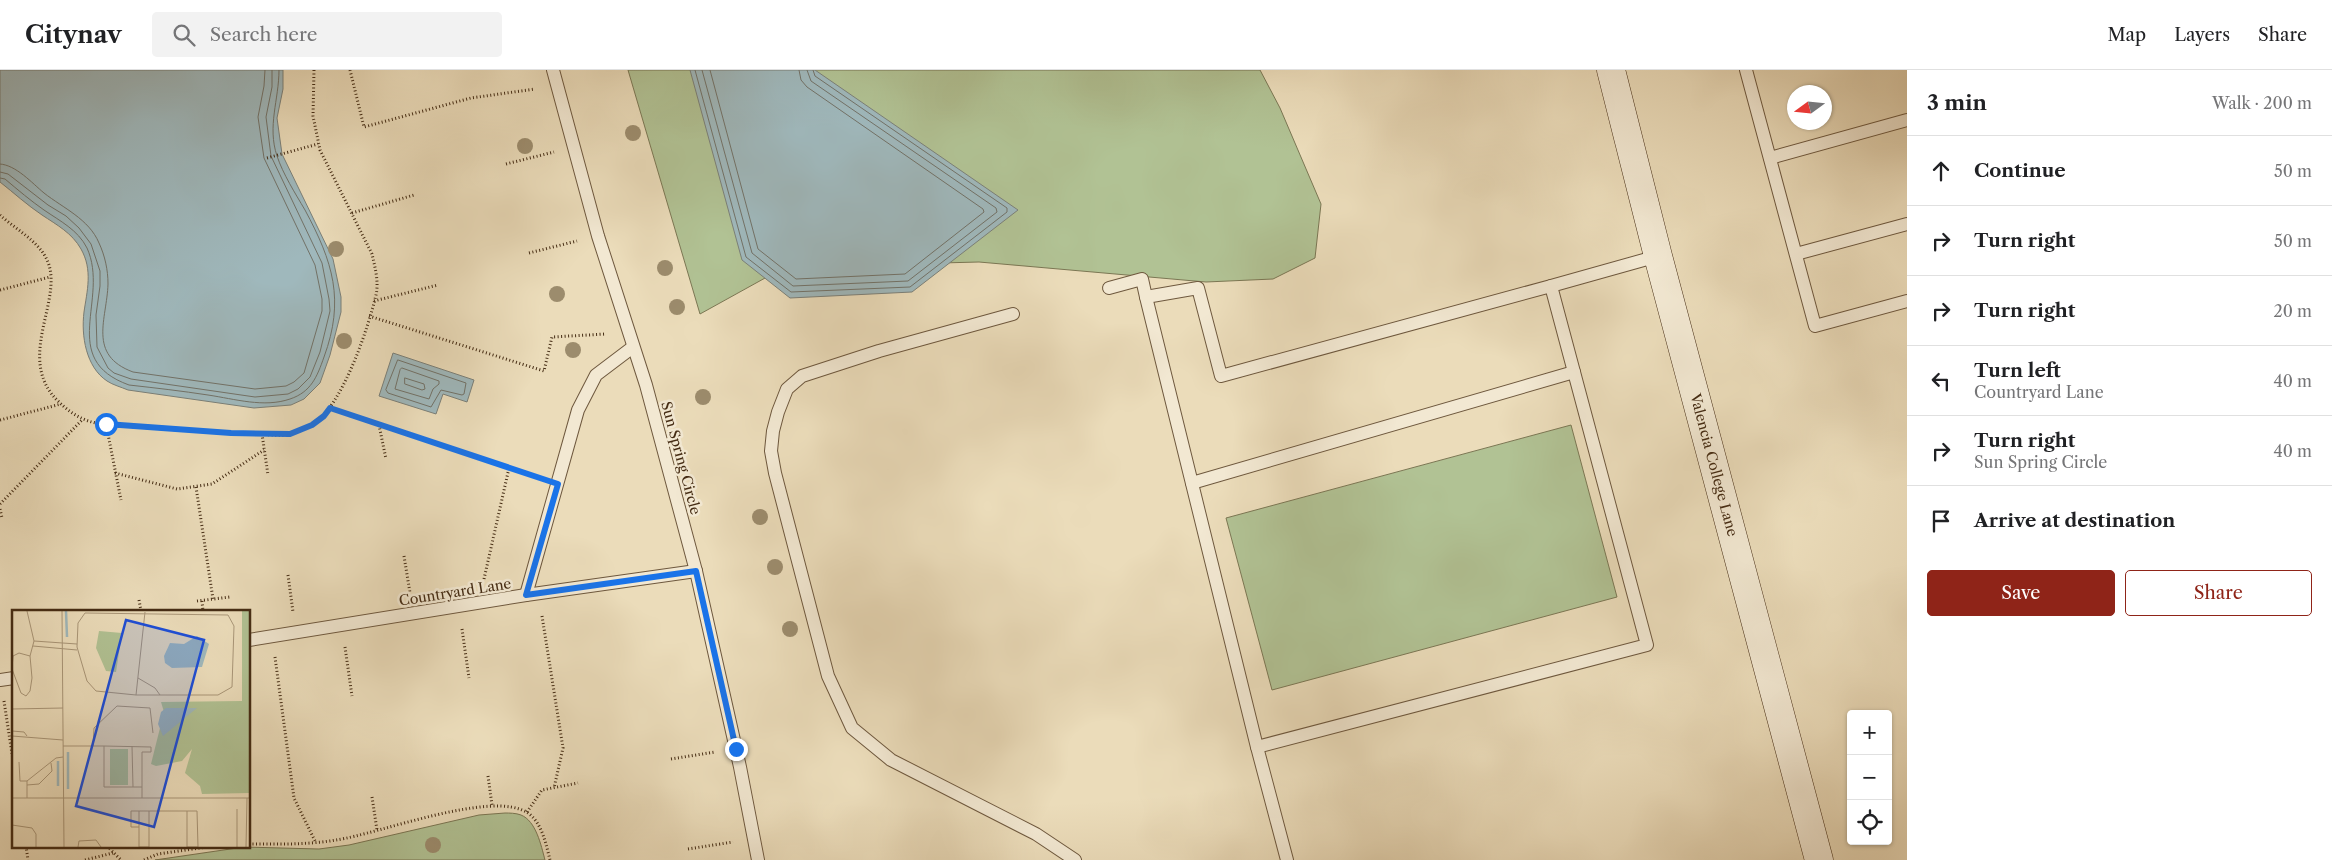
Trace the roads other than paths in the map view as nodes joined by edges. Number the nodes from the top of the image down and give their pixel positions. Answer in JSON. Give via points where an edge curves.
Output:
{"nodes":[{"id":1,"x":553,"y":70,"type":"edge"},
{"id":2,"x":1611,"y":70,"type":"edge"},
{"id":3,"x":1746,"y":70,"type":"edge"},
{"id":4,"x":1907,"y":120,"type":"edge"},
{"id":5,"x":1770,"y":158,"type":"junction"},
{"id":6,"x":1907,"y":224,"type":"edge"},
{"id":7,"x":1796,"y":254,"type":"junction"},
{"id":8,"x":1658,"y":256,"type":"junction"},
{"id":9,"x":1550,"y":286,"type":"junction"},
{"id":10,"x":1109,"y":288,"type":"dead end"},
{"id":11,"x":1146,"y":297,"type":"junction"},
{"id":12,"x":1907,"y":301,"type":"edge"},
{"id":13,"x":1013,"y":314,"type":"dead end"},
{"id":14,"x":633,"y":347,"type":"junction"},
{"id":15,"x":1574,"y":372,"type":"junction"},
{"id":16,"x":1192,"y":483,"type":"junction"},
{"id":17,"x":696,"y":571,"type":"junction"},
{"id":18,"x":533,"y":594,"type":"junction"},
{"id":19,"x":250,"y":640,"type":"edge"},
{"id":20,"x":1257,"y":747,"type":"junction"},
{"id":21,"x":1282,"y":859,"type":"edge"},
{"id":22,"x":758,"y":860,"type":"edge"},
{"id":23,"x":1075,"y":860,"type":"edge"},
{"id":24,"x":1819,"y":860,"type":"edge"}],
"edges":[{"from":1,"to":14,"type":"lane","name":"Sun Spring Circle","via":[[572,147]]},
{"from":2,"to":8,"type":"street","name":"Valencia College Lane"},
{"from":3,"to":5,"type":"lane"},
{"from":4,"to":5,"type":"lane"},
{"from":5,"to":7,"type":"lane"},
{"from":6,"to":7,"type":"lane"},
{"from":7,"to":12,"type":"lane","via":[[1815,326]]},
{"from":8,"to":9,"type":"lane"},
{"from":8,"to":24,"type":"street","name":"Valencia College Lane"},
{"from":9,"to":11,"type":"lane","via":[[1221,376],[1198,288]]},
{"from":9,"to":15,"type":"lane"},
{"from":10,"to":11,"type":"lane","via":[[1142,279]]},
{"from":11,"to":16,"type":"lane"},
{"from":13,"to":23,"type":"lane","via":[[802,376],[787,389],[773,431],[771,451],[828,676],[852,728],[891,760],[1036,834]]},
{"from":14,"to":17,"type":"lane","name":"Sun Spring Circle"},
{"from":14,"to":18,"type":"lane","via":[[596,375],[578,410]]},
{"from":15,"to":16,"type":"lane"},
{"from":15,"to":20,"type":"lane","via":[[1647,645]]},
{"from":16,"to":20,"type":"lane"},
{"from":17,"to":18,"type":"lane","name":"Countryard Lane"},
{"from":17,"to":22,"type":"lane","name":"Sun Spring Circle"},
{"from":18,"to":19,"type":"lane","name":"Countryard Lane"},
{"from":20,"to":21,"type":"lane"}]}
